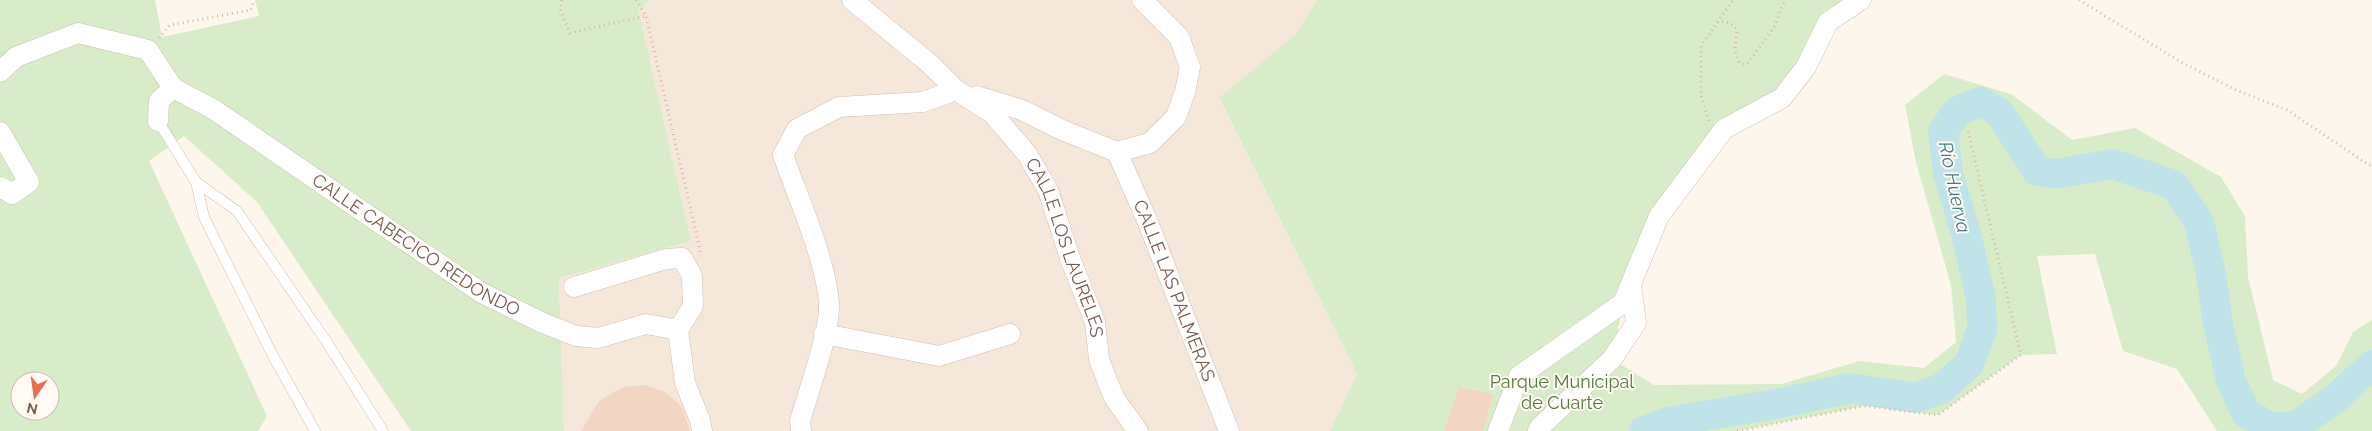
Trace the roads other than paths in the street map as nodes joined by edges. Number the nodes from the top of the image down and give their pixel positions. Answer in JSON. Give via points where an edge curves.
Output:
{"nodes":[{"id":1,"x":852,"y":0,"type":"edge"},
{"id":2,"x":1142,"y":0,"type":"edge"},
{"id":3,"x":1861,"y":0,"type":"edge"},
{"id":4,"x":0,"y":72,"type":"edge"},
{"id":5,"x":173,"y":88,"type":"junction"},
{"id":6,"x":956,"y":90,"type":"junction"},
{"id":7,"x":158,"y":121,"type":"joint"},
{"id":8,"x":0,"y":132,"type":"edge"},
{"id":9,"x":1117,"y":152,"type":"junction"},
{"id":10,"x":196,"y":182,"type":"junction"},
{"id":11,"x":0,"y":187,"type":"edge"},
{"id":12,"x":1631,"y":283,"type":"junction"},
{"id":13,"x":574,"y":287,"type":"dead end"},
{"id":14,"x":678,"y":330,"type":"junction"},
{"id":15,"x":824,"y":334,"type":"junction"},
{"id":16,"x":1010,"y":334,"type":"dead end"},
{"id":17,"x":315,"y":431,"type":"edge"},
{"id":18,"x":383,"y":431,"type":"edge"},
{"id":19,"x":702,"y":431,"type":"edge"},
{"id":20,"x":801,"y":431,"type":"edge"},
{"id":21,"x":1138,"y":431,"type":"edge"},
{"id":22,"x":1229,"y":431,"type":"edge"},
{"id":23,"x":1498,"y":431,"type":"edge"},
{"id":24,"x":1538,"y":431,"type":"edge"}],
"edges":[{"from":1,"to":6,"type":"street","name":"CALLE LOS LAURELES","via":[[930,64]]},
{"from":2,"to":9,"type":"street","via":[[1179,37],[1190,67],[1186,92],[1176,117],[1150,143]]},
{"from":3,"to":12,"type":"street","via":[[1828,22],[1806,67],[1782,98],[1724,129],[1659,216]]},
{"from":4,"to":5,"type":"street","name":"CALLE CABECICO REDONDO","via":[[16,58],[78,33],[148,50]]},
{"from":5,"to":7,"type":"street","via":[[159,101]]},
{"from":5,"to":14,"type":"street","name":"CALLE CABECICO REDONDO","via":[[213,109],[482,292],[543,323],[576,336],[598,338],[646,324]]},
{"from":6,"to":9,"type":"street","via":[[1022,110]]},
{"from":6,"to":15,"type":"street","via":[[923,102],[839,107],[797,129],[783,155],[824,270],[829,306]]},
{"from":6,"to":21,"type":"street","name":"CALLE LOS LAURELES","via":[[992,113],[1027,154],[1048,190],[1095,322],[1099,359],[1115,399]]},
{"from":7,"to":10,"type":"lane"},
{"from":8,"to":11,"type":"street","via":[[30,182],[12,194]]},
{"from":9,"to":22,"type":"street","name":"CALLE LAS PALMERAS"},
{"from":10,"to":17,"type":"lane","via":[[204,217],[273,356]]},
{"from":10,"to":18,"type":"lane","via":[[237,211]]},
{"from":12,"to":23,"type":"street","via":[[1622,303],[1518,376]]},
{"from":12,"to":24,"type":"street","via":[[1636,323],[1612,359]]},
{"from":13,"to":14,"type":"street","via":[[666,259],[682,258],[692,276],[693,306]]},
{"from":14,"to":19,"type":"street","via":[[685,383]]},
{"from":15,"to":16,"type":"street","via":[[938,356]]},
{"from":15,"to":20,"type":"street","via":[[800,421]]}]}
